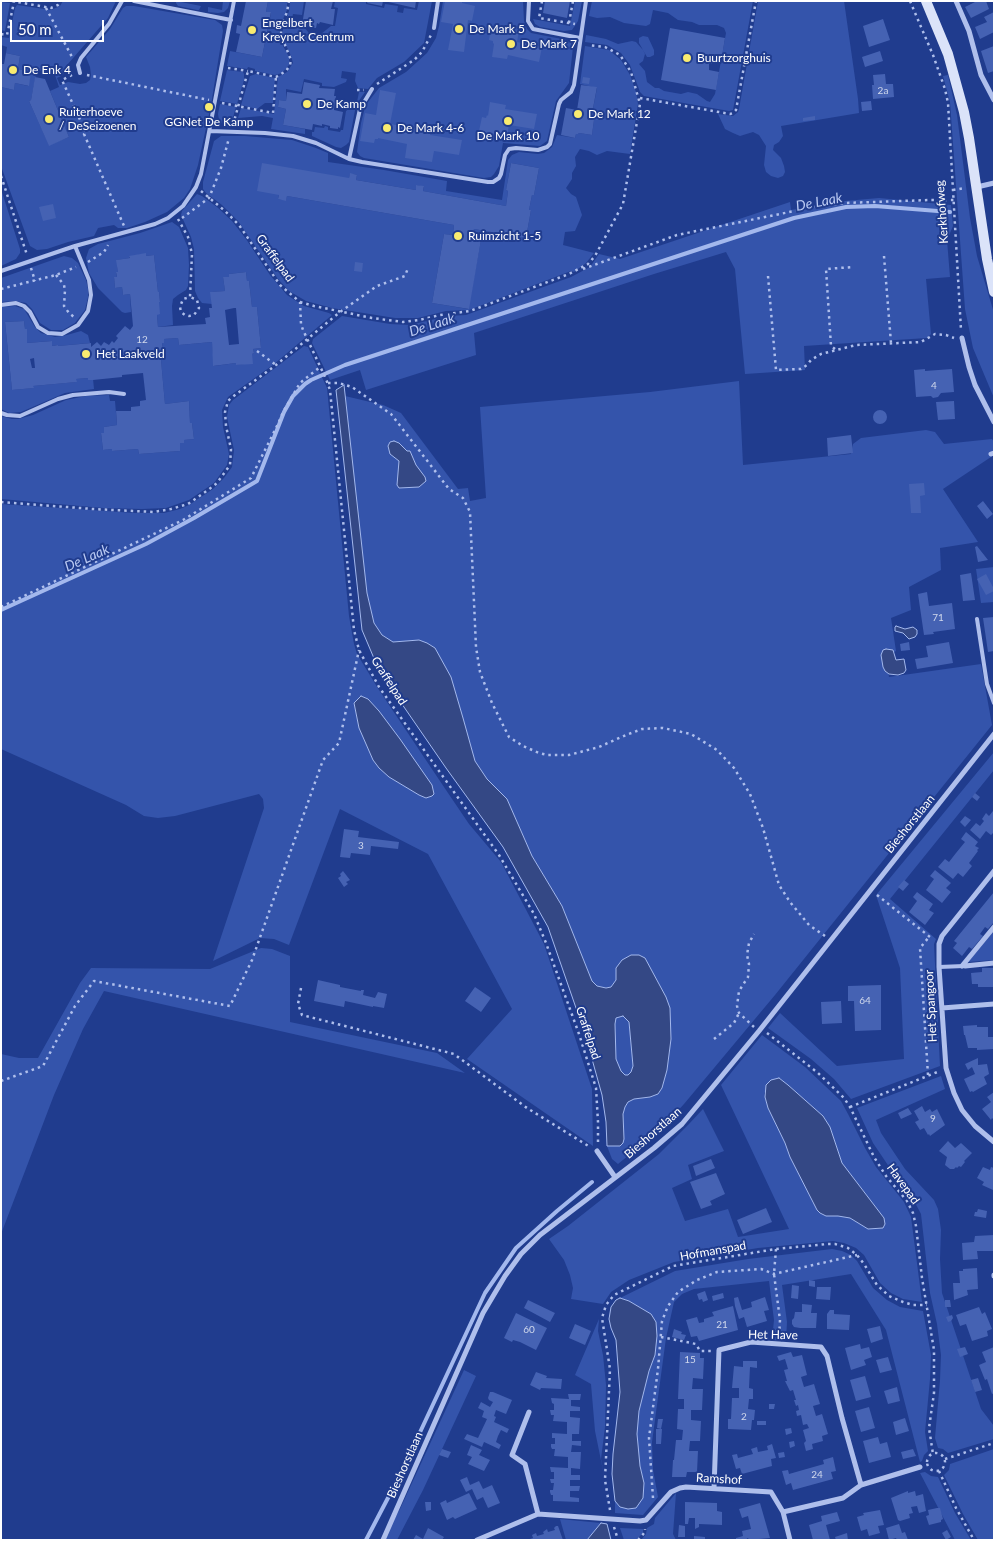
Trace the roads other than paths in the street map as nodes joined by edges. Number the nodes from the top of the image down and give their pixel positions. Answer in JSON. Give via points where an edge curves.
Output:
{"nodes":[{"id":1,"x":122,"y":1,"type":"edge"},
{"id":2,"x":134,"y":1,"type":"edge"},
{"id":3,"x":234,"y":1,"type":"edge"},
{"id":4,"x":438,"y":1,"type":"edge"},
{"id":5,"x":529,"y":1,"type":"edge"},
{"id":6,"x":586,"y":1,"type":"edge"},
{"id":7,"x":956,"y":1,"type":"edge"},
{"id":8,"x":929,"y":2,"type":"edge"},
{"id":9,"x":231,"y":20,"type":"junction"},
{"id":10,"x":434,"y":28,"type":"road end"},
{"id":11,"x":580,"y":38,"type":"junction"},
{"id":12,"x":79,"y":72,"type":"road end"},
{"id":13,"x":372,"y":89,"type":"road end"},
{"id":14,"x":994,"y":100,"type":"edge"},
{"id":15,"x":210,"y":131,"type":"junction"},
{"id":16,"x":349,"y":159,"type":"junction"},
{"id":17,"x":994,"y":183,"type":"edge"},
{"id":18,"x":976,"y":187,"type":"junction"},
{"id":19,"x":75,"y":246,"type":"junction"},
{"id":20,"x":1,"y":271,"type":"edge"},
{"id":21,"x":994,"y":292,"type":"edge"},
{"id":22,"x":1,"y":305,"type":"edge"},
{"id":23,"x":962,"y":340,"type":"road end"},
{"id":24,"x":124,"y":394,"type":"dead end"},
{"id":25,"x":1,"y":413,"type":"edge"},
{"id":26,"x":994,"y":422,"type":"edge"},
{"id":27,"x":977,"y":619,"type":"dead end"},
{"id":28,"x":994,"y":702,"type":"edge"},
{"id":29,"x":994,"y":734,"type":"edge"},
{"id":30,"x":994,"y":871,"type":"edge"},
{"id":31,"x":994,"y":927,"type":"edge"},
{"id":32,"x":994,"y":963,"type":"edge"},
{"id":33,"x":964,"y":966,"type":"junction"},
{"id":34,"x":939,"y":967,"type":"junction"},
{"id":35,"x":994,"y":1004,"type":"edge"},
{"id":36,"x":942,"y":1008,"type":"junction"},
{"id":37,"x":994,"y":1142,"type":"edge"},
{"id":38,"x":597,"y":1151,"type":"road end"},
{"id":39,"x":616,"y":1177,"type":"junction"},
{"id":40,"x":529,"y":1412,"type":"dead end"},
{"id":41,"x":920,"y":1467,"type":"dead end"},
{"id":42,"x":861,"y":1485,"type":"junction"},
{"id":43,"x":714,"y":1488,"type":"junction"},
{"id":44,"x":783,"y":1512,"type":"junction"},
{"id":45,"x":538,"y":1514,"type":"junction"},
{"id":46,"x":383,"y":1540,"type":"edge"},
{"id":47,"x":477,"y":1540,"type":"edge"},
{"id":48,"x":790,"y":1540,"type":"edge"}],
"edges":[{"from":1,"to":12,"type":"lane","via":[[109,24],[81,58]]},
{"from":2,"to":9,"type":"lane"},
{"from":3,"to":9,"type":"lane"},
{"from":4,"to":10,"type":"lane"},
{"from":5,"to":11,"type":"lane","via":[[528,16],[532,29]]},
{"from":6,"to":11,"type":"lane"},
{"from":7,"to":14,"type":"street","via":[[969,31],[981,75]]},
{"from":8,"to":18,"type":"street","via":[[957,84]]},
{"from":9,"to":15,"type":"lane"},
{"from":11,"to":16,"type":"lane","via":[[574,85],[559,104],[550,144],[538,150],[509,149],[496,180],[488,182]]},
{"from":13,"to":16,"type":"lane","via":[[360,109]]},
{"from":15,"to":16,"type":"lane","via":[[293,136]]},
{"from":15,"to":19,"type":"lane","via":[[196,187],[174,214],[155,224]]},
{"from":17,"to":18,"type":"street"},
{"from":18,"to":21,"type":"street"},
{"from":19,"to":20,"type":"lane"},
{"from":19,"to":22,"type":"lane","via":[[91,287],[90,304],[81,322],[68,332],[53,334],[41,329],[24,306],[16,303]]},
{"from":23,"to":26,"type":"street","via":[[975,385]]},
{"from":24,"to":25,"type":"lane","via":[[73,395],[20,416]]},
{"from":27,"to":28,"type":"lane"},
{"from":29,"to":39,"type":"street","name":"Bieshorstlaan","via":[[682,1124]]},
{"from":30,"to":34,"type":"street","name":"Het Spangoor","via":[[942,936]]},
{"from":31,"to":33,"type":"street"},
{"from":32,"to":33,"type":"street"},
{"from":33,"to":34,"type":"lane"},
{"from":34,"to":36,"type":"street","name":"Het Spangoor"},
{"from":35,"to":36,"type":"street"},
{"from":36,"to":37,"type":"street","name":"Het Spangoor","via":[[946,1068],[954,1093],[975,1126]]},
{"from":38,"to":39,"type":"street"},
{"from":39,"to":46,"type":"street","name":"Bieshorstlaan","via":[[540,1235],[506,1276],[483,1313]]},
{"from":40,"to":45,"type":"street","via":[[512,1455],[525,1464]]},
{"from":41,"to":42,"type":"street"},
{"from":42,"to":43,"type":"street","name":"Het Have","via":[[827,1356],[821,1347],[751,1342],[719,1350]]},
{"from":42,"to":44,"type":"street","via":[[842,1498]]},
{"from":43,"to":44,"type":"street","name":"Ramshof","via":[[771,1492]]},
{"from":43,"to":45,"type":"street","name":"Ramshof","via":[[676,1489],[646,1520],[640,1521]]},
{"from":44,"to":48,"type":"street","name":"Ramshof"},
{"from":45,"to":47,"type":"street"}]}
